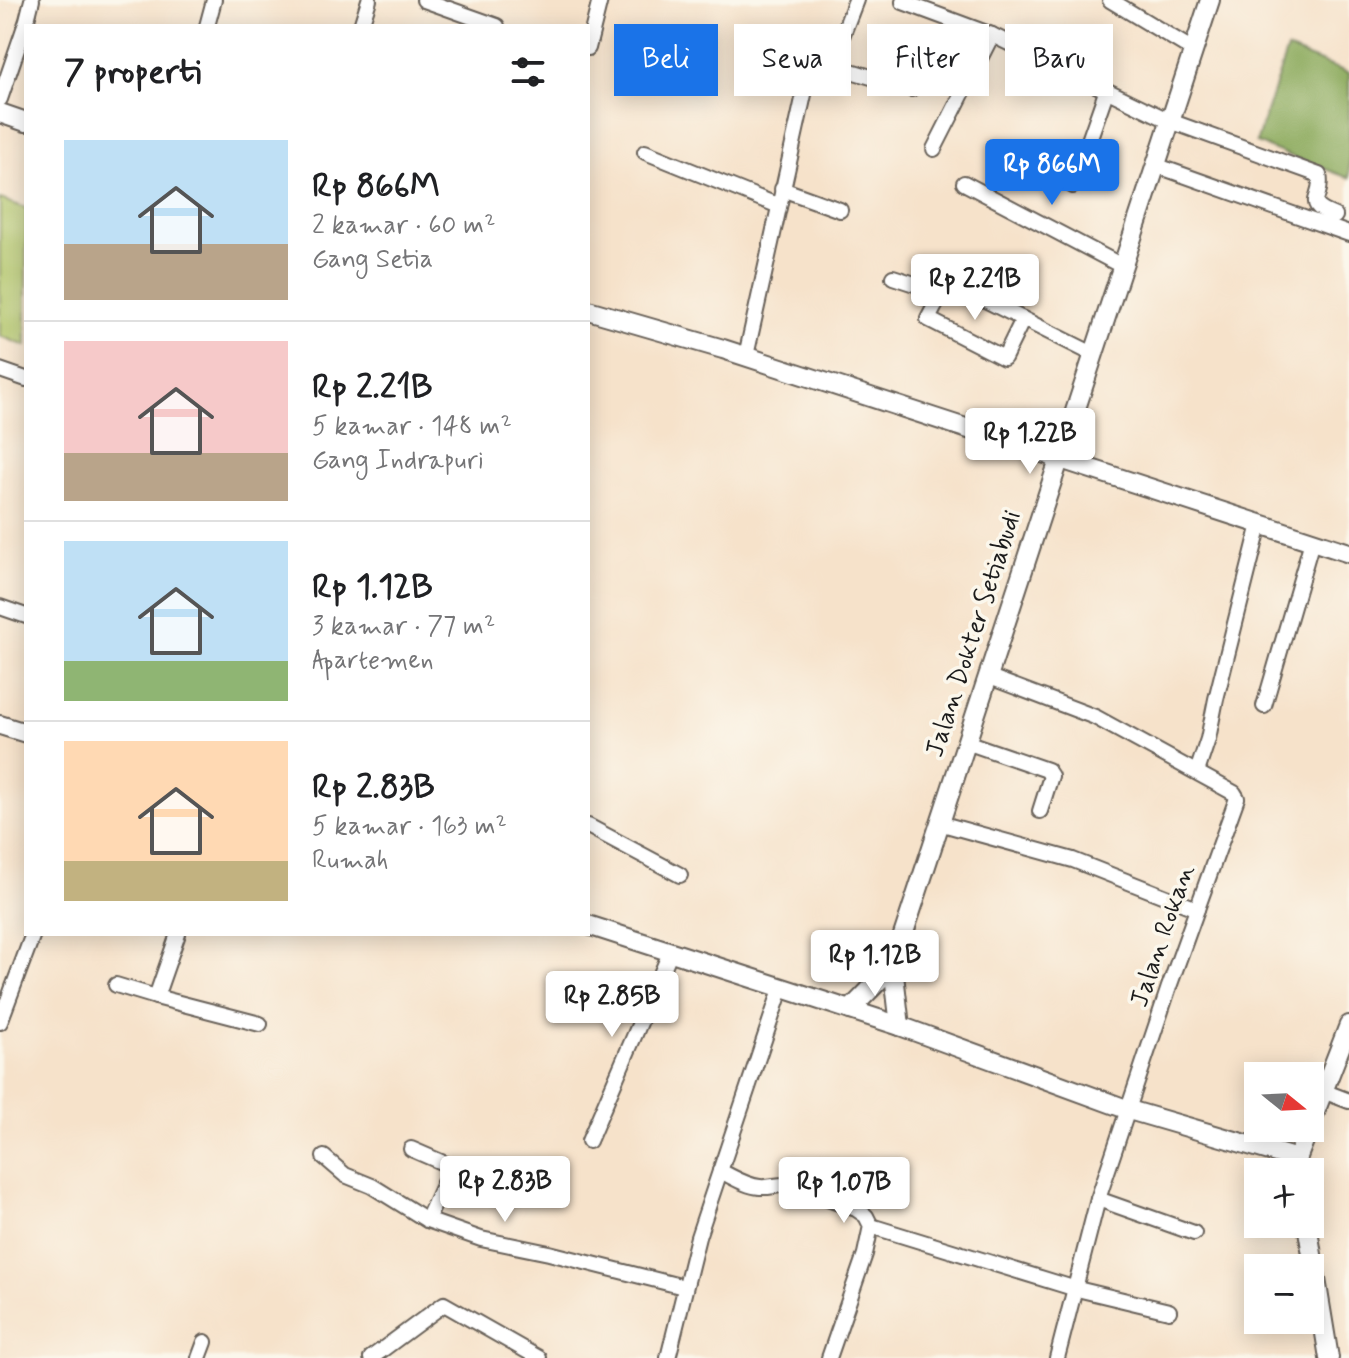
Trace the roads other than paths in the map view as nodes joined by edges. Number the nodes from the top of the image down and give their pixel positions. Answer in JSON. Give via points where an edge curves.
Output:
{"nodes":[{"id":1,"x":32,"y":0,"type":"edge"},
{"id":2,"x":214,"y":0,"type":"edge"},
{"id":3,"x":369,"y":0,"type":"edge"},
{"id":4,"x":424,"y":0,"type":"edge"},
{"id":5,"x":600,"y":0,"type":"edge"},
{"id":6,"x":856,"y":0,"type":"edge"},
{"id":7,"x":1110,"y":0,"type":"edge"},
{"id":8,"x":1210,"y":0,"type":"edge"},
{"id":9,"x":903,"y":2,"type":"dead end"},
{"id":10,"x":26,"y":24,"type":"edge"},
{"id":11,"x":208,"y":24,"type":"edge"},
{"id":12,"x":362,"y":24,"type":"edge"},
{"id":13,"x":491,"y":24,"type":"edge"},
{"id":14,"x":847,"y":24,"type":"edge"},
{"id":15,"x":24,"y":29,"type":"edge"},
{"id":16,"x":992,"y":35,"type":"junction"},
{"id":17,"x":590,"y":40,"type":"edge"},
{"id":18,"x":1005,"y":42,"type":"edge"},
{"id":19,"x":1193,"y":50,"type":"junction"},
{"id":20,"x":1113,"y":95,"type":"edge"},
{"id":21,"x":804,"y":96,"type":"edge"},
{"id":22,"x":1105,"y":96,"type":"edge"},
{"id":23,"x":0,"y":99,"type":"edge"},
{"id":24,"x":0,"y":113,"type":"edge"},
{"id":25,"x":24,"y":121,"type":"edge"},
{"id":26,"x":1170,"y":121,"type":"junction"},
{"id":27,"x":934,"y":149,"type":"dead end"},
{"id":28,"x":645,"y":152,"type":"dead end"},
{"id":29,"x":1155,"y":165,"type":"junction"},
{"id":30,"x":964,"y":183,"type":"dead end"},
{"id":31,"x":1073,"y":186,"type":"dead end"},
{"id":32,"x":782,"y":189,"type":"junction"},
{"id":33,"x":779,"y":206,"type":"junction"},
{"id":34,"x":840,"y":210,"type":"dead end"},
{"id":35,"x":1335,"y":216,"type":"dead end"},
{"id":36,"x":1349,"y":234,"type":"edge"},
{"id":37,"x":1122,"y":266,"type":"junction"},
{"id":38,"x":893,"y":277,"type":"dead end"},
{"id":39,"x":947,"y":282,"type":"junction"},
{"id":40,"x":590,"y":311,"type":"edge"},
{"id":41,"x":1023,"y":319,"type":"junction"},
{"id":42,"x":1093,"y":354,"type":"junction"},
{"id":43,"x":746,"y":356,"type":"junction"},
{"id":44,"x":0,"y":370,"type":"edge"},
{"id":45,"x":24,"y":378,"type":"edge"},
{"id":46,"x":1058,"y":458,"type":"junction"},
{"id":47,"x":1260,"y":524,"type":"junction"},
{"id":48,"x":1312,"y":541,"type":"junction"},
{"id":49,"x":1349,"y":553,"type":"edge"},
{"id":50,"x":0,"y":607,"type":"edge"},
{"id":51,"x":24,"y":615,"type":"edge"},
{"id":52,"x":987,"y":676,"type":"junction"},
{"id":53,"x":1264,"y":706,"type":"dead end"},
{"id":54,"x":0,"y":725,"type":"edge"},
{"id":55,"x":24,"y":732,"type":"edge"},
{"id":56,"x":966,"y":742,"type":"junction"},
{"id":57,"x":1197,"y":772,"type":"junction"},
{"id":58,"x":1040,"y":811,"type":"dead end"},
{"id":59,"x":939,"y":823,"type":"junction"},
{"id":60,"x":590,"y":827,"type":"edge"},
{"id":61,"x":680,"y":875,"type":"dead end"},
{"id":62,"x":1197,"y":909,"type":"junction"},
{"id":63,"x":590,"y":926,"type":"edge"},
{"id":64,"x":32,"y":936,"type":"edge"},
{"id":65,"x":177,"y":936,"type":"edge"},
{"id":66,"x":670,"y":953,"type":"junction"},
{"id":67,"x":893,"y":966,"type":"junction"},
{"id":68,"x":116,"y":985,"type":"dead end"},
{"id":69,"x":781,"y":989,"type":"junction"},
{"id":70,"x":156,"y":997,"type":"junction"},
{"id":71,"x":850,"y":1010,"type":"junction"},
{"id":72,"x":0,"y":1022,"type":"edge"},
{"id":73,"x":260,"y":1024,"type":"dead end"},
{"id":74,"x":900,"y":1026,"type":"junction"},
{"id":75,"x":1347,"y":1037,"type":"edge"},
{"id":76,"x":1324,"y":1089,"type":"edge"},
{"id":77,"x":1324,"y":1091,"type":"edge"},
{"id":78,"x":1349,"y":1101,"type":"edge"},
{"id":79,"x":1129,"y":1110,"type":"junction"},
{"id":80,"x":589,"y":1141,"type":"dead end"},
{"id":81,"x":411,"y":1149,"type":"dead end"},
{"id":82,"x":324,"y":1157,"type":"dead end"},
{"id":83,"x":1276,"y":1158,"type":"edge"},
{"id":84,"x":720,"y":1171,"type":"junction"},
{"id":85,"x":1098,"y":1199,"type":"junction"},
{"id":86,"x":427,"y":1220,"type":"junction"},
{"id":87,"x":871,"y":1226,"type":"junction"},
{"id":88,"x":1194,"y":1233,"type":"dead end"},
{"id":89,"x":1309,"y":1238,"type":"edge"},
{"id":90,"x":684,"y":1287,"type":"junction"},
{"id":91,"x":1073,"y":1288,"type":"junction"},
{"id":92,"x":1169,"y":1311,"type":"dead end"},
{"id":93,"x":205,"y":1342,"type":"dead end"},
{"id":94,"x":199,"y":1358,"type":"edge"},
{"id":95,"x":371,"y":1358,"type":"edge"},
{"id":96,"x":539,"y":1358,"type":"edge"},
{"id":97,"x":668,"y":1358,"type":"edge"},
{"id":98,"x":829,"y":1358,"type":"edge"},
{"id":99,"x":1057,"y":1358,"type":"edge"},
{"id":100,"x":1329,"y":1358,"type":"edge"}],
"edges":[{"from":1,"to":10,"type":"street"},
{"from":2,"to":11,"type":"street"},
{"from":3,"to":12,"type":"street"},
{"from":4,"to":13,"type":"street"},
{"from":5,"to":17,"type":"street"},
{"from":6,"to":14,"type":"street"},
{"from":7,"to":19,"type":"street"},
{"from":8,"to":19,"type":"main road","name":"Jalan Dokter Setiabudi"},
{"from":9,"to":16,"type":"street"},
{"from":15,"to":23,"type":"street"},
{"from":16,"to":18,"type":"street"},
{"from":16,"to":27,"type":"street"},
{"from":19,"to":26,"type":"main road","name":"Jalan Dokter Setiabudi"},
{"from":20,"to":26,"type":"street"},
{"from":21,"to":32,"type":"street"},
{"from":22,"to":31,"type":"street"},
{"from":24,"to":25,"type":"main road"},
{"from":26,"to":29,"type":"main road","name":"Jalan Dokter Setiabudi"},
{"from":26,"to":35,"type":"street","via":[[1319,175],[1316,206]]},
{"from":28,"to":33,"type":"street"},
{"from":29,"to":36,"type":"street"},
{"from":29,"to":37,"type":"main road","name":"Jalan Dokter Setiabudi"},
{"from":30,"to":37,"type":"street"},
{"from":32,"to":33,"type":"street"},
{"from":32,"to":34,"type":"street"},
{"from":33,"to":43,"type":"street"},
{"from":37,"to":42,"type":"main road","name":"Jalan Dokter Setiabudi"},
{"from":38,"to":39,"type":"street","via":[[933,290]]},
{"from":39,"to":41,"type":"street"},
{"from":39,"to":41,"type":"street","via":[[928,319],[1004,358]]},
{"from":40,"to":43,"type":"main road"},
{"from":41,"to":42,"type":"street"},
{"from":42,"to":46,"type":"main road","name":"Jalan Dokter Setiabudi"},
{"from":43,"to":46,"type":"main road"},
{"from":44,"to":45,"type":"street"},
{"from":46,"to":47,"type":"main road"},
{"from":46,"to":52,"type":"main road","name":"Jalan Dokter Setiabudi"},
{"from":47,"to":48,"type":"main road"},
{"from":47,"to":57,"type":"street"},
{"from":48,"to":49,"type":"main road"},
{"from":48,"to":53,"type":"street"},
{"from":50,"to":51,"type":"street"},
{"from":52,"to":56,"type":"main road","name":"Jalan Dokter Setiabudi"},
{"from":52,"to":57,"type":"street","name":"Jalan Rokan","via":[[1095,717]]},
{"from":54,"to":55,"type":"main road"},
{"from":56,"to":58,"type":"street","via":[[1047,770],[1051,776]]},
{"from":56,"to":59,"type":"main road","name":"Jalan Dokter Setiabudi"},
{"from":57,"to":62,"type":"street","name":"Jalan Rokan","via":[[1237,798]]},
{"from":59,"to":62,"type":"street","via":[[1073,860]]},
{"from":59,"to":67,"type":"main road","name":"Jalan Dokter Setiabudi"},
{"from":60,"to":61,"type":"street"},
{"from":62,"to":79,"type":"street","name":"Jalan Rokan"},
{"from":63,"to":66,"type":"main road"},
{"from":64,"to":72,"type":"street"},
{"from":65,"to":70,"type":"street"},
{"from":66,"to":69,"type":"main road"},
{"from":66,"to":80,"type":"street"},
{"from":67,"to":71,"type":"main road","name":"Jalan Dokter Setiabudi"},
{"from":67,"to":74,"type":"main road","name":"Jalan Dokter Setiabudi"},
{"from":68,"to":70,"type":"street"},
{"from":69,"to":71,"type":"main road"},
{"from":69,"to":84,"type":"street"},
{"from":70,"to":73,"type":"street"},
{"from":71,"to":74,"type":"main road"},
{"from":74,"to":79,"type":"main road"},
{"from":75,"to":76,"type":"main road"},
{"from":77,"to":78,"type":"street"},
{"from":79,"to":83,"type":"main road"},
{"from":79,"to":85,"type":"street","name":"Jalan Rokan"},
{"from":81,"to":86,"type":"street","via":[[450,1170]]},
{"from":82,"to":86,"type":"street","via":[[345,1175]]},
{"from":84,"to":87,"type":"street","via":[[754,1186],[788,1185],[856,1209]]},
{"from":84,"to":90,"type":"street"},
{"from":85,"to":88,"type":"street"},
{"from":85,"to":91,"type":"street","name":"Jalan Rokan"},
{"from":86,"to":90,"type":"street","via":[[481,1239]]},
{"from":87,"to":91,"type":"street"},
{"from":87,"to":98,"type":"street"},
{"from":89,"to":100,"type":"main road"},
{"from":90,"to":97,"type":"street"},
{"from":91,"to":92,"type":"street"},
{"from":91,"to":99,"type":"street","name":"Jalan Rokan"},
{"from":93,"to":94,"type":"street"},
{"from":95,"to":96,"type":"street","via":[[444,1304]]}]}
